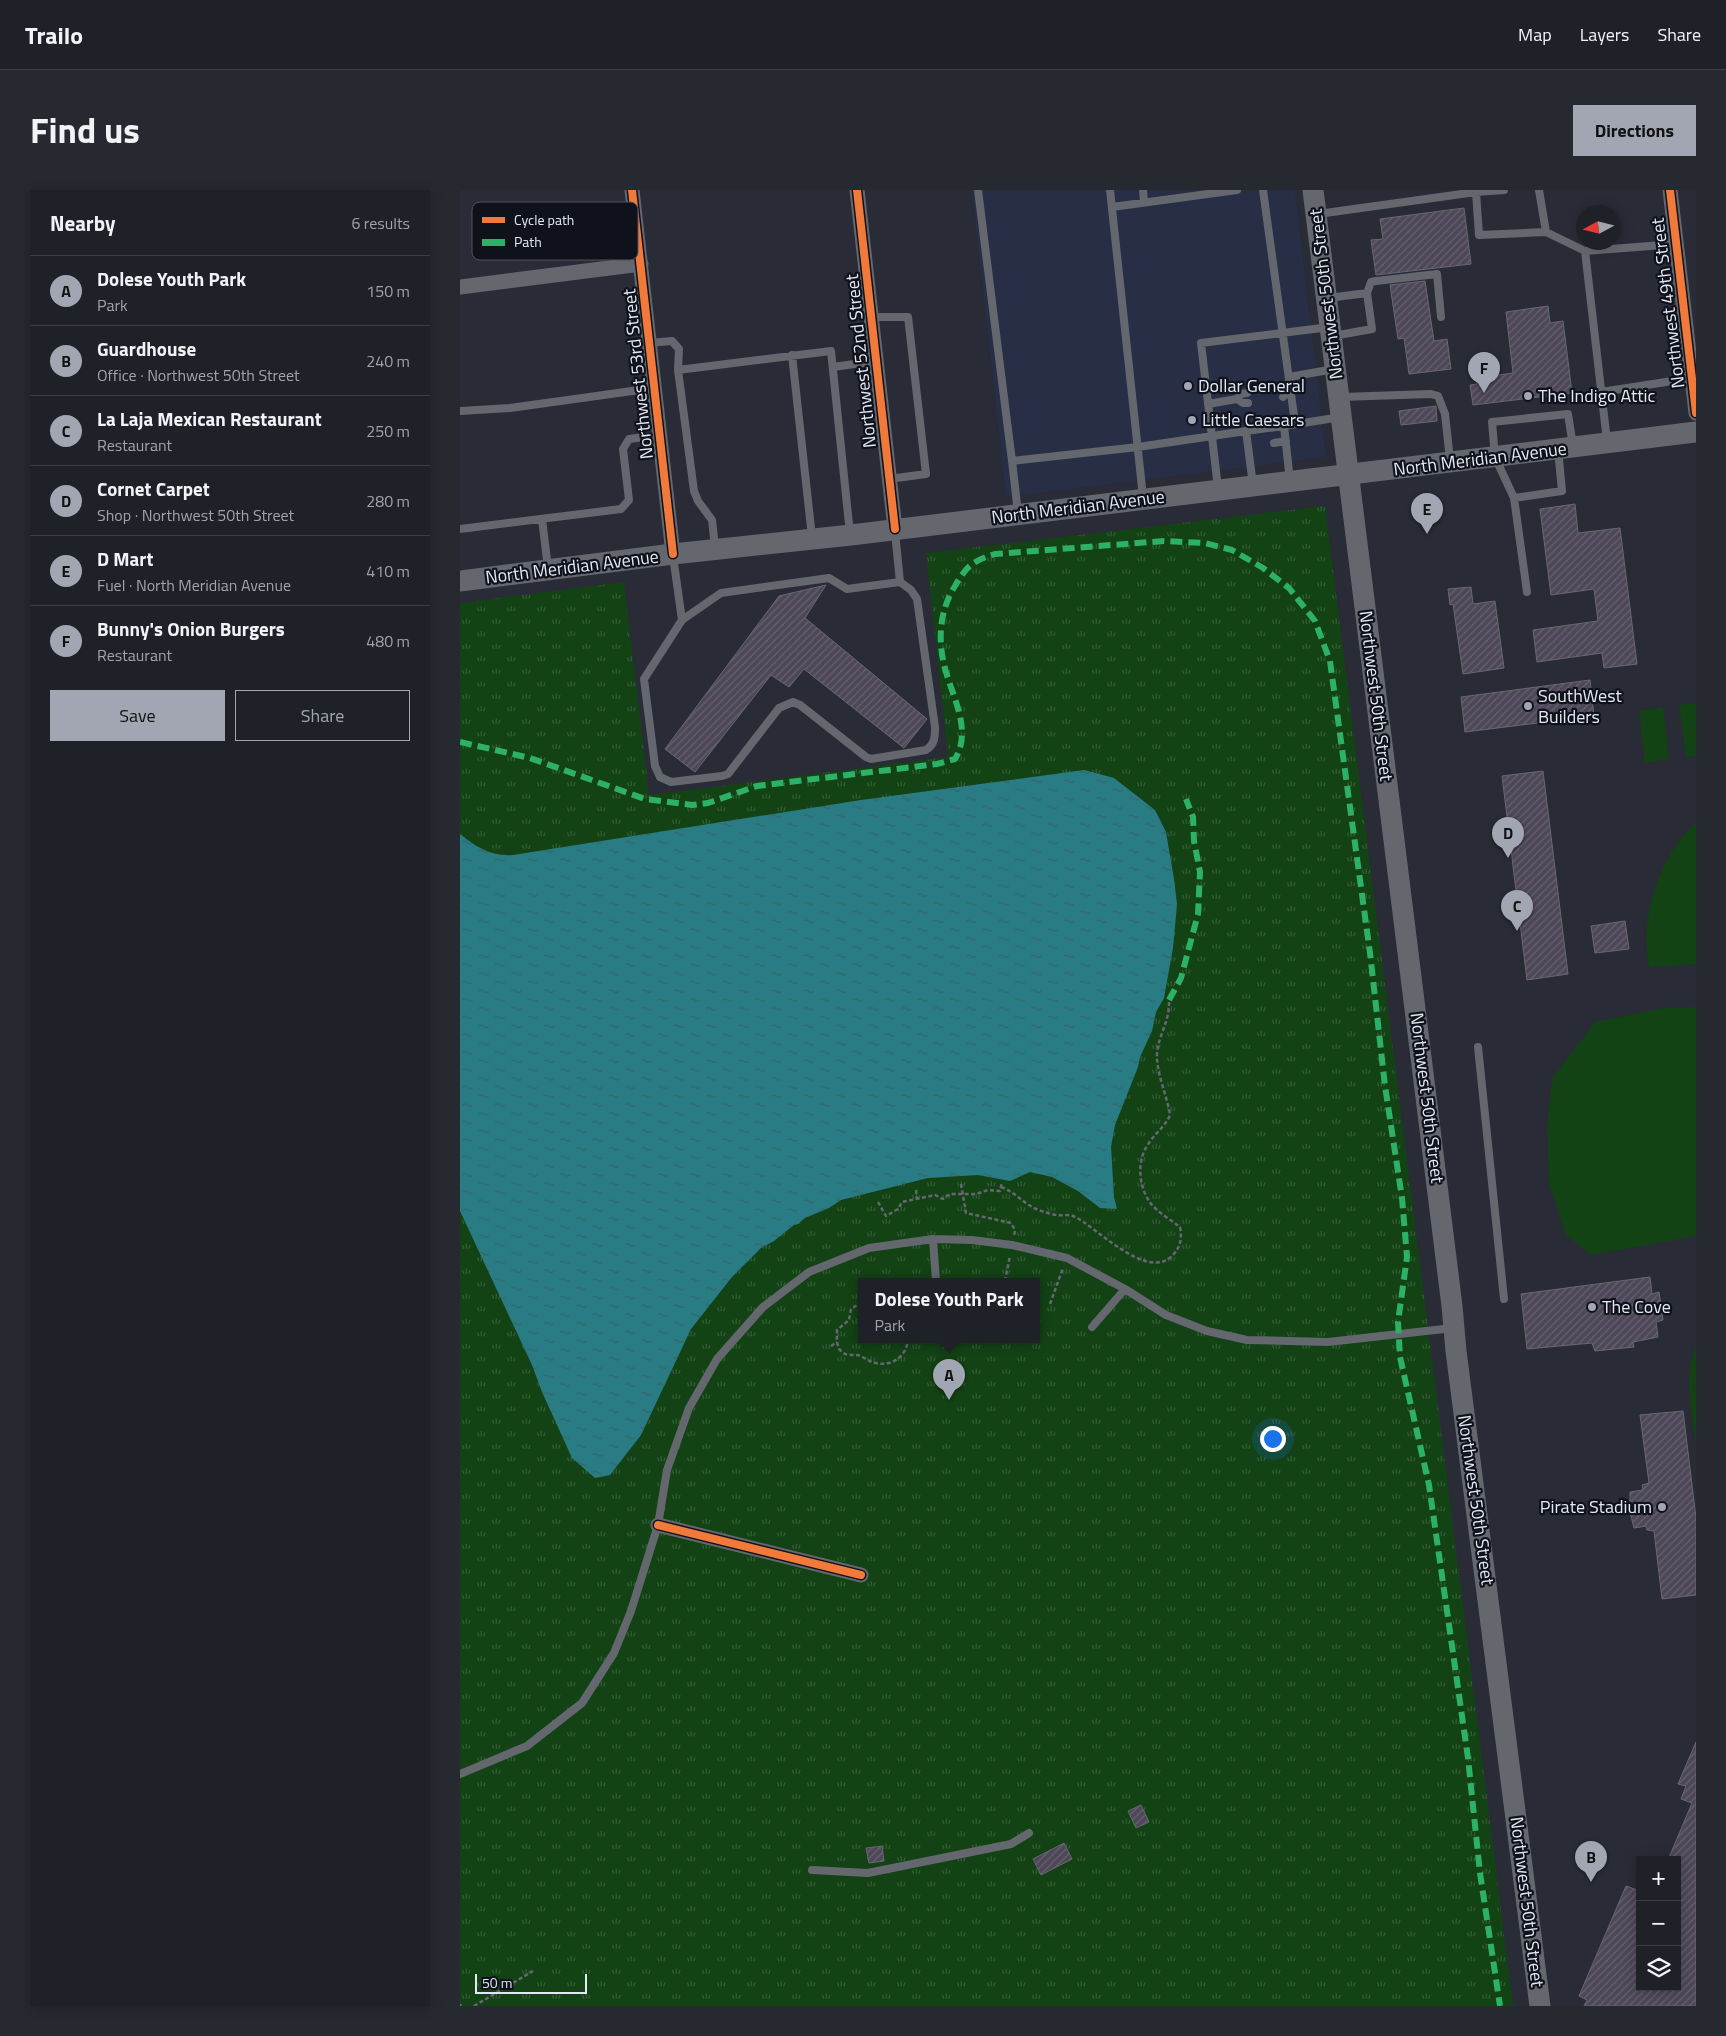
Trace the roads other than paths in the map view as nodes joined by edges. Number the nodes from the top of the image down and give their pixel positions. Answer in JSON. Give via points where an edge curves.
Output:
{"nodes":[{"id":1,"x":857,"y":190,"type":"edge"},
{"id":2,"x":978,"y":190,"type":"edge"},
{"id":3,"x":1110,"y":190,"type":"edge"},
{"id":4,"x":1143,"y":190,"type":"edge"},
{"id":5,"x":1237,"y":190,"type":"edge"},
{"id":6,"x":1263,"y":190,"type":"edge"},
{"id":7,"x":1313,"y":190,"type":"edge"},
{"id":8,"x":1504,"y":190,"type":"edge"},
{"id":9,"x":1540,"y":190,"type":"edge"},
{"id":10,"x":1670,"y":190,"type":"edge"},
{"id":11,"x":1221,"y":191,"type":"edge"},
{"id":12,"x":1476,"y":192,"type":"junction"},
{"id":13,"x":1184,"y":194,"type":"edge"},
{"id":14,"x":1144,"y":202,"type":"junction"},
{"id":15,"x":1112,"y":207,"type":"junction"},
{"id":16,"x":1316,"y":214,"type":"junction"},
{"id":17,"x":1546,"y":232,"type":"junction"},
{"id":18,"x":638,"y":239,"type":"edge"},
{"id":19,"x":1676,"y":244,"type":"junction"},
{"id":20,"x":1585,"y":251,"type":"junction"},
{"id":21,"x":641,"y":264,"type":"junction"},
{"id":22,"x":460,"y":287,"type":"edge"},
{"id":23,"x":1367,"y":292,"type":"junction"},
{"id":24,"x":1326,"y":298,"type":"junction"},
{"id":25,"x":1442,"y":316,"type":"dead end"},
{"id":26,"x":871,"y":317,"type":"junction"},
{"id":27,"x":1330,"y":332,"type":"junction"},
{"id":28,"x":1283,"y":334,"type":"junction"},
{"id":29,"x":649,"y":342,"type":"junction"},
{"id":30,"x":792,"y":355,"type":"junction"},
{"id":31,"x":876,"y":361,"type":"junction"},
{"id":32,"x":833,"y":367,"type":"junction"},
{"id":33,"x":1335,"y":369,"type":"junction"},
{"id":34,"x":678,"y":370,"type":"junction"},
{"id":35,"x":1290,"y":377,"type":"junction"},
{"id":36,"x":1692,"y":378,"type":"junction"},
{"id":37,"x":654,"y":388,"type":"junction"},
{"id":38,"x":1601,"y":392,"type":"junction"},
{"id":39,"x":1247,"y":393,"type":"dead end"},
{"id":40,"x":1237,"y":399,"type":"junction"},
{"id":41,"x":1248,"y":402,"type":"dead end"},
{"id":42,"x":1208,"y":404,"type":"junction"},
{"id":43,"x":1339,"y":407,"type":"junction"},
{"id":44,"x":460,"y":411,"type":"edge"},
{"id":45,"x":1696,"y":413,"type":"edge"},
{"id":46,"x":1295,"y":423,"type":"junction"},
{"id":47,"x":1284,"y":426,"type":"junction"},
{"id":48,"x":1246,"y":431,"type":"junction"},
{"id":49,"x":1696,"y":432,"type":"edge"},
{"id":50,"x":660,"y":435,"type":"junction"},
{"id":51,"x":1212,"y":436,"type":"junction"},
{"id":52,"x":1286,"y":441,"type":"junction"},
{"id":53,"x":1274,"y":443,"type":"dead end"},
{"id":54,"x":1607,"y":443,"type":"junction"},
{"id":55,"x":1257,"y":446,"type":"dead end"},
{"id":56,"x":1138,"y":447,"type":"junction"},
{"id":57,"x":1248,"y":447,"type":"junction"},
{"id":58,"x":1566,"y":448,"type":"junction"},
{"id":59,"x":1496,"y":457,"type":"junction"},
{"id":60,"x":1012,"y":461,"type":"junction"},
{"id":61,"x":1450,"y":462,"type":"junction"},
{"id":62,"x":1348,"y":474,"type":"junction"},
{"id":63,"x":889,"y":479,"type":"junction"},
{"id":64,"x":1290,"y":481,"type":"junction"},
{"id":65,"x":1253,"y":485,"type":"junction"},
{"id":66,"x":1218,"y":490,"type":"junction"},
{"id":67,"x":1514,"y":498,"type":"junction"},
{"id":68,"x":1143,"y":499,"type":"junction"},
{"id":69,"x":1018,"y":515,"type":"junction"},
{"id":70,"x":542,"y":519,"type":"junction"},
{"id":71,"x":460,"y":529,"type":"edge"},
{"id":72,"x":895,"y":530,"type":"junction"},
{"id":73,"x":851,"y":535,"type":"junction"},
{"id":74,"x":812,"y":539,"type":"junction"},
{"id":75,"x":716,"y":549,"type":"junction"},
{"id":76,"x":673,"y":554,"type":"junction"},
{"id":77,"x":548,"y":570,"type":"junction"},
{"id":78,"x":460,"y":581,"type":"edge"},
{"id":79,"x":900,"y":582,"type":"junction"},
{"id":80,"x":1527,"y":592,"type":"dead end"},
{"id":81,"x":682,"y":620,"type":"junction"},
{"id":82,"x":1478,"y":1047,"type":"dead end"},
{"id":83,"x":933,"y":1240,"type":"junction"},
{"id":84,"x":936,"y":1278,"type":"edge"},
{"id":85,"x":1125,"y":1289,"type":"junction"},
{"id":86,"x":1504,"y":1299,"type":"dead end"},
{"id":87,"x":1092,"y":1327,"type":"dead end"},
{"id":88,"x":1455,"y":1328,"type":"junction"},
{"id":89,"x":658,"y":1525,"type":"junction"},
{"id":90,"x":861,"y":1575,"type":"dead end"},
{"id":91,"x":460,"y":1774,"type":"edge"},
{"id":92,"x":1029,"y":1833,"type":"dead end"},
{"id":93,"x":812,"y":1870,"type":"dead end"},
{"id":94,"x":1540,"y":2006,"type":"edge"}],
"edges":[{"from":1,"to":26,"type":"street","name":"Northwest 52nd Street"},
{"from":2,"to":60,"type":"lane"},
{"from":3,"to":15,"type":"lane"},
{"from":4,"to":14,"type":"lane"},
{"from":5,"to":11,"type":"lane"},
{"from":6,"to":28,"type":"lane"},
{"from":7,"to":16,"type":"main road","name":"Northwest 50th Street"},
{"from":8,"to":12,"type":"lane"},
{"from":9,"to":17,"type":"lane"},
{"from":10,"to":19,"type":"street","name":"Northwest 49th Street"},
{"from":11,"to":13,"type":"lane"},
{"from":12,"to":16,"type":"lane"},
{"from":12,"to":17,"type":"lane","via":[[1479,235]]},
{"from":13,"to":14,"type":"lane"},
{"from":14,"to":15,"type":"lane"},
{"from":15,"to":56,"type":"lane"},
{"from":16,"to":24,"type":"main road","name":"Northwest 50th Street"},
{"from":17,"to":20,"type":"lane"},
{"from":18,"to":21,"type":"street","name":"Northwest 53rd Street"},
{"from":19,"to":20,"type":"lane"},
{"from":19,"to":36,"type":"street","name":"Northwest 49th Street"},
{"from":20,"to":38,"type":"lane"},
{"from":21,"to":22,"type":"street"},
{"from":21,"to":29,"type":"street","name":"Northwest 53rd Street"},
{"from":23,"to":24,"type":"lane"},
{"from":23,"to":25,"type":"lane","via":[[1371,282],[1437,274]]},
{"from":23,"to":27,"type":"lane","via":[[1372,329]]},
{"from":24,"to":27,"type":"main road","name":"Northwest 50th Street"},
{"from":26,"to":31,"type":"street","name":"Northwest 52nd Street"},
{"from":26,"to":63,"type":"lane","via":[[908,317],[926,474]]},
{"from":27,"to":28,"type":"lane"},
{"from":27,"to":33,"type":"main road","name":"Northwest 50th Street"},
{"from":28,"to":35,"type":"lane"},
{"from":28,"to":42,"type":"lane","via":[[1201,343]]},
{"from":29,"to":34,"type":"lane","via":[[672,341],[679,349]]},
{"from":29,"to":37,"type":"street","name":"Northwest 53rd Street"},
{"from":30,"to":32,"type":"lane","via":[[831,351]]},
{"from":30,"to":34,"type":"lane"},
{"from":30,"to":74,"type":"lane"},
{"from":31,"to":32,"type":"lane"},
{"from":31,"to":63,"type":"street","name":"Northwest 52nd Street"},
{"from":32,"to":73,"type":"lane"},
{"from":33,"to":35,"type":"lane"},
{"from":33,"to":43,"type":"main road","name":"Northwest 50th Street"},
{"from":34,"to":75,"type":"lane","via":[[694,491],[712,520]]},
{"from":35,"to":46,"type":"lane","via":[[1286,391]]},
{"from":36,"to":38,"type":"lane"},
{"from":36,"to":45,"type":"street","name":"Northwest 49th Street"},
{"from":37,"to":44,"type":"lane","via":[[510,408]]},
{"from":37,"to":50,"type":"street","name":"Northwest 53rd Street"},
{"from":38,"to":54,"type":"lane"},
{"from":39,"to":40,"type":"lane"},
{"from":40,"to":41,"type":"lane"},
{"from":40,"to":42,"type":"lane"},
{"from":42,"to":51,"type":"lane"},
{"from":43,"to":46,"type":"lane"},
{"from":43,"to":61,"type":"lane","via":[[1431,394],[1438,396],[1445,414]]},
{"from":43,"to":62,"type":"main road","name":"Northwest 50th Street"},
{"from":46,"to":47,"type":"lane"},
{"from":47,"to":48,"type":"lane"},
{"from":47,"to":52,"type":"lane"},
{"from":48,"to":51,"type":"lane"},
{"from":48,"to":57,"type":"lane"},
{"from":49,"to":54,"type":"main road","name":"North Meridian Avenue"},
{"from":50,"to":70,"type":"lane","via":[[629,439],[623,449],[629,500],[621,509]]},
{"from":50,"to":76,"type":"street","name":"Northwest 53rd Street"},
{"from":51,"to":56,"type":"lane"},
{"from":51,"to":66,"type":"lane"},
{"from":52,"to":53,"type":"lane"},
{"from":52,"to":64,"type":"lane"},
{"from":54,"to":58,"type":"main road","name":"North Meridian Avenue"},
{"from":55,"to":57,"type":"lane"},
{"from":56,"to":60,"type":"lane"},
{"from":56,"to":68,"type":"lane"},
{"from":57,"to":65,"type":"lane"},
{"from":58,"to":59,"type":"main road","name":"North Meridian Avenue"},
{"from":58,"to":59,"type":"lane","via":[[1568,414],[1492,422]]},
{"from":58,"to":67,"type":"lane","via":[[1562,491]]},
{"from":59,"to":61,"type":"main road","name":"North Meridian Avenue"},
{"from":59,"to":67,"type":"lane"},
{"from":60,"to":69,"type":"lane"},
{"from":61,"to":62,"type":"main road","name":"North Meridian Avenue"},
{"from":62,"to":64,"type":"main road","name":"North Meridian Avenue"},
{"from":62,"to":88,"type":"main road","name":"Northwest 50th Street"},
{"from":63,"to":72,"type":"street","name":"Northwest 52nd Street"},
{"from":64,"to":65,"type":"main road","name":"North Meridian Avenue"},
{"from":65,"to":66,"type":"main road","name":"North Meridian Avenue"},
{"from":66,"to":68,"type":"main road","name":"North Meridian Avenue"},
{"from":67,"to":80,"type":"lane"},
{"from":68,"to":69,"type":"main road","name":"North Meridian Avenue"},
{"from":69,"to":72,"type":"main road","name":"North Meridian Avenue"},
{"from":70,"to":71,"type":"lane"},
{"from":70,"to":77,"type":"lane"},
{"from":72,"to":73,"type":"main road","name":"North Meridian Avenue"},
{"from":72,"to":79,"type":"lane"},
{"from":73,"to":74,"type":"main road","name":"North Meridian Avenue"},
{"from":74,"to":75,"type":"main road","name":"North Meridian Avenue"},
{"from":75,"to":76,"type":"main road","name":"North Meridian Avenue"},
{"from":76,"to":77,"type":"main road","name":"North Meridian Avenue"},
{"from":76,"to":81,"type":"lane"},
{"from":77,"to":78,"type":"main road","name":"North Meridian Avenue"},
{"from":79,"to":81,"type":"lane","via":[[848,589],[829,578],[721,593]]},
{"from":79,"to":81,"type":"lane","via":[[912,590],[917,599],[935,740],[926,750],[876,759],[866,757],[793,702],[779,708],[728,774],[671,782],[660,777],[655,766],[644,679]]},
{"from":82,"to":86,"type":"lane"},
{"from":83,"to":84,"type":"lane"},
{"from":83,"to":85,"type":"lane","via":[[1012,1244],[1067,1258]]},
{"from":83,"to":89,"type":"lane","via":[[869,1248],[809,1272],[763,1307],[717,1359],[689,1408],[667,1470]]},
{"from":85,"to":87,"type":"lane"},
{"from":85,"to":88,"type":"lane","via":[[1166,1315],[1207,1331],[1247,1340],[1328,1342]]},
{"from":88,"to":94,"type":"main road","name":"Northwest 50th Street"},
{"from":89,"to":90,"type":"street"},
{"from":89,"to":91,"type":"lane","via":[[614,1653],[582,1703],[527,1746]]},
{"from":92,"to":93,"type":"lane","via":[[1011,1844],[868,1873]]}]}
